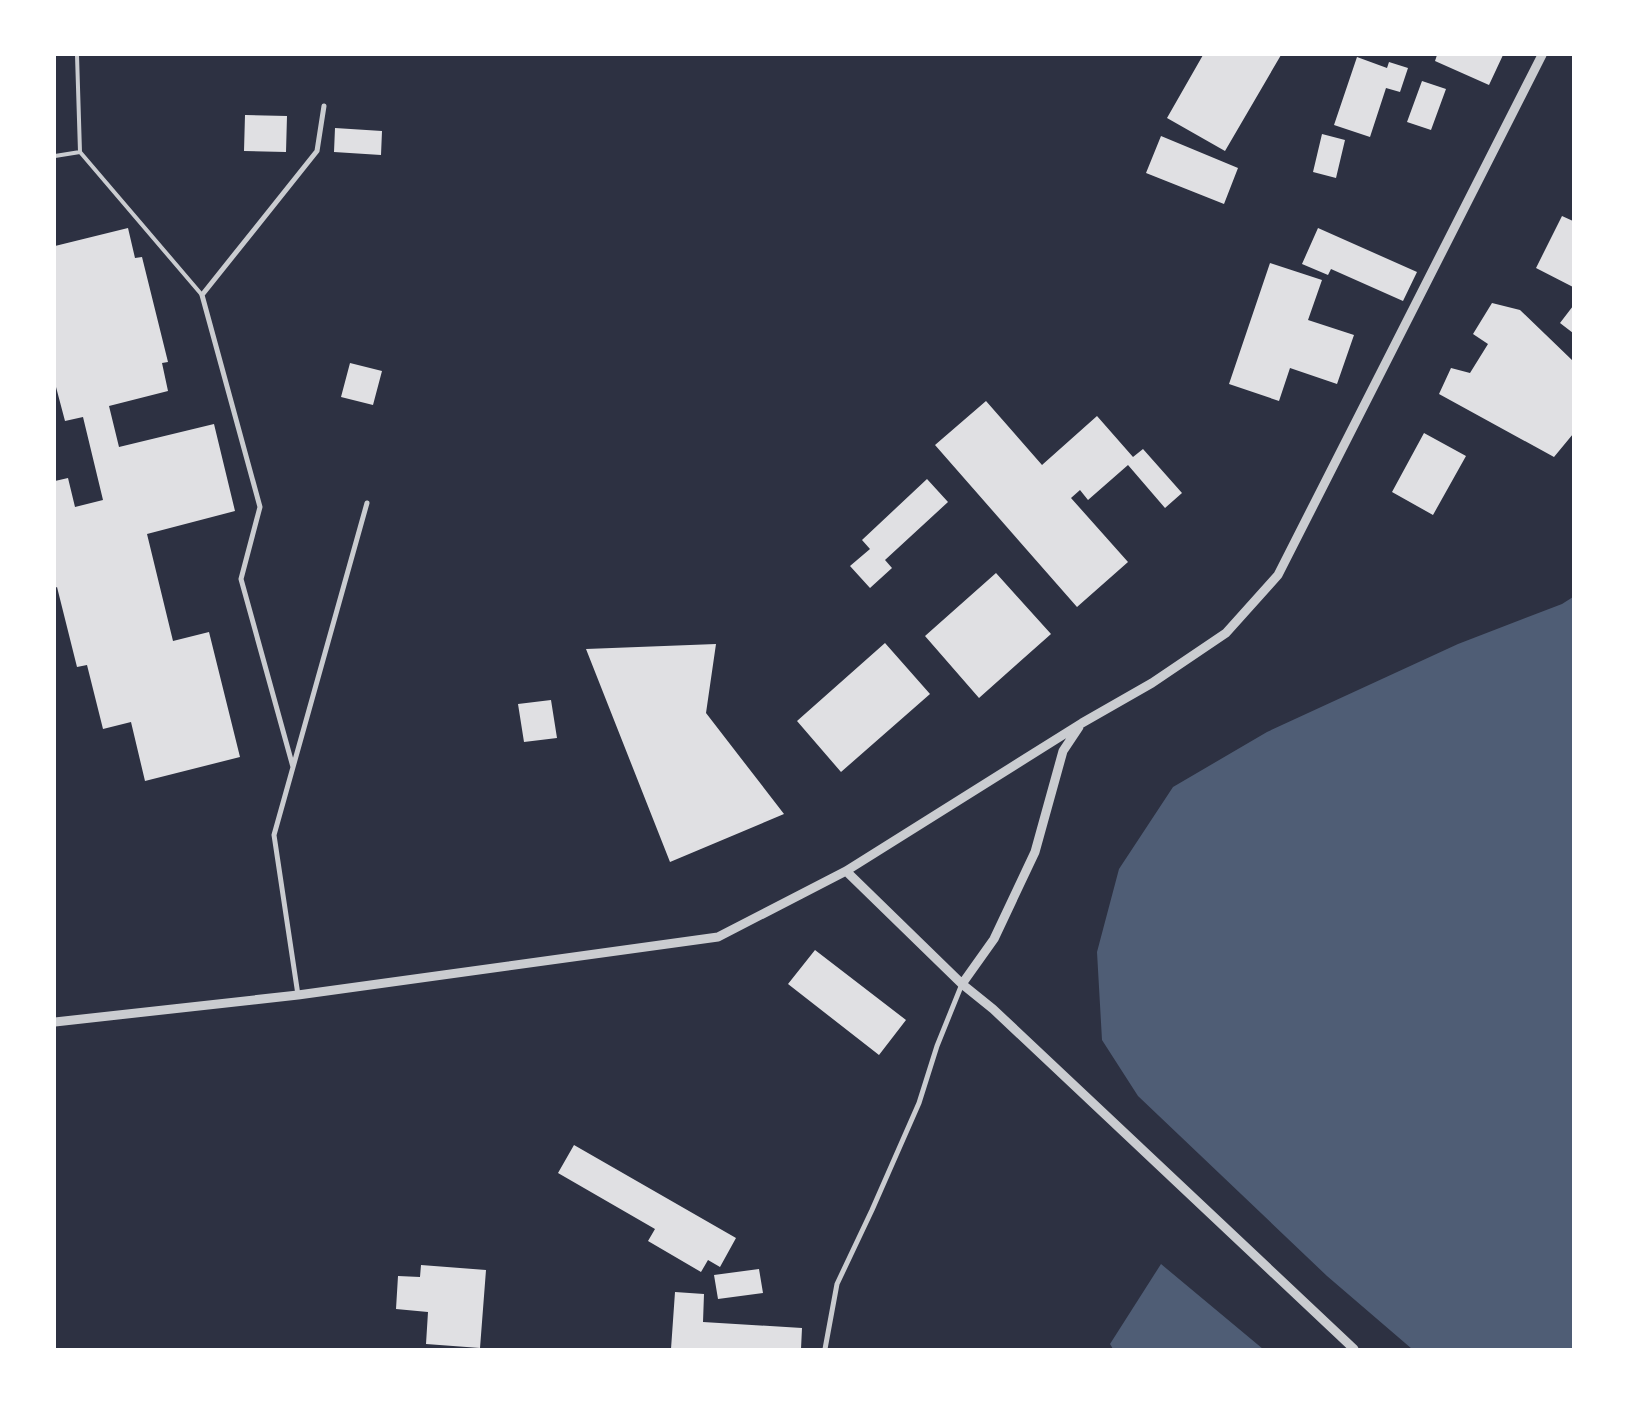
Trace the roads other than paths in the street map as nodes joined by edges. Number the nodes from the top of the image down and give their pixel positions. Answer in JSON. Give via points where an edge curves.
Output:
{"nodes":[{"id":1,"x":77,"y":55,"type":"edge"},
{"id":2,"x":1542,"y":55,"type":"edge"},
{"id":3,"x":324,"y":106,"type":"dead end"},
{"id":4,"x":80,"y":152,"type":"junction"},
{"id":5,"x":55,"y":156,"type":"edge"},
{"id":6,"x":202,"y":295,"type":"junction"},
{"id":7,"x":367,"y":504,"type":"dead end"},
{"id":8,"x":1082,"y":723,"type":"junction"},
{"id":9,"x":293,"y":767,"type":"junction"},
{"id":10,"x":846,"y":870,"type":"junction"},
{"id":11,"x":962,"y":984,"type":"junction"},
{"id":12,"x":298,"y":995,"type":"junction"},
{"id":13,"x":55,"y":1022,"type":"edge"},
{"id":14,"x":825,"y":1349,"type":"edge"},
{"id":15,"x":1354,"y":1349,"type":"edge"}],
"edges":[{"from":1,"to":4,"type":"lane"},
{"from":2,"to":8,"type":"street","via":[[1278,575],[1226,633],[1152,683]]},
{"from":3,"to":6,"type":"street","via":[[317,151]]},
{"from":4,"to":5,"type":"lane"},
{"from":4,"to":6,"type":"lane"},
{"from":6,"to":9,"type":"street","via":[[260,507],[241,579]]},
{"from":7,"to":9,"type":"street"},
{"from":8,"to":10,"type":"street"},
{"from":8,"to":11,"type":"street","via":[[1063,751],[1035,852],[1015,896],[994,939]]},
{"from":9,"to":12,"type":"street","via":[[274,835]]},
{"from":10,"to":11,"type":"street"},
{"from":10,"to":12,"type":"street","via":[[718,937]]},
{"from":11,"to":14,"type":"street","via":[[919,1103],[838,1284]]},
{"from":11,"to":15,"type":"street","via":[[993,1009]]},
{"from":12,"to":13,"type":"street"}]}
